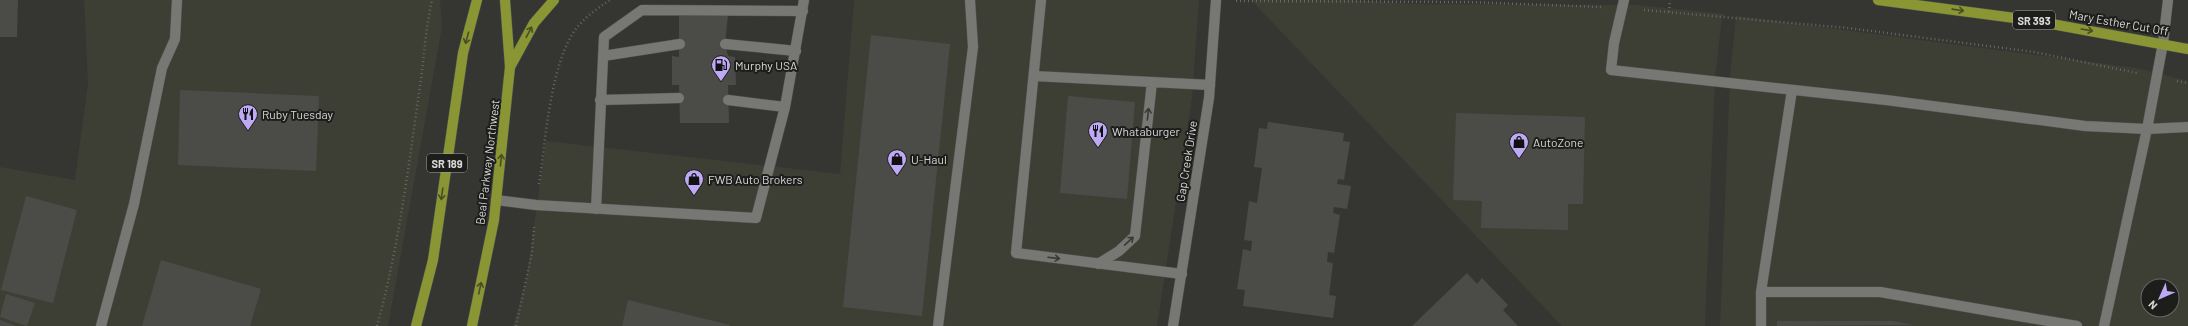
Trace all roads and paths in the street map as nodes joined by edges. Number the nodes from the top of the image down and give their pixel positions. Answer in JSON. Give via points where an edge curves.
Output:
{"nodes":[{"id":1,"x":177,"y":0,"type":"edge"},
{"id":2,"x":432,"y":0,"type":"edge"},
{"id":3,"x":477,"y":0,"type":"edge"},
{"id":4,"x":505,"y":0,"type":"edge"},
{"id":5,"x":554,"y":0,"type":"edge"},
{"id":6,"x":610,"y":0,"type":"edge"},
{"id":7,"x":804,"y":0,"type":"edge"},
{"id":8,"x":970,"y":0,"type":"edge"},
{"id":9,"x":1041,"y":0,"type":"edge"},
{"id":10,"x":1216,"y":0,"type":"edge"},
{"id":11,"x":1670,"y":0,"type":"edge"},
{"id":12,"x":1878,"y":0,"type":"edge"},
{"id":13,"x":2168,"y":0,"type":"edge"},
{"id":14,"x":1623,"y":4,"type":"edge"},
{"id":15,"x":803,"y":11,"type":"junction"},
{"id":16,"x":1669,"y":12,"type":"junction"},
{"id":17,"x":2163,"y":43,"type":"junction"},
{"id":18,"x":680,"y":44,"type":"dead end"},
{"id":19,"x":725,"y":44,"type":"dead end"},
{"id":20,"x":2188,"y":49,"type":"edge"},
{"id":21,"x":796,"y":51,"type":"junction"},
{"id":22,"x":603,"y":56,"type":"junction"},
{"id":23,"x":510,"y":67,"type":"junction"},
{"id":24,"x":1034,"y":76,"type":"junction"},
{"id":25,"x":2157,"y":77,"type":"junction"},
{"id":26,"x":1152,"y":82,"type":"junction"},
{"id":27,"x":2188,"y":83,"type":"edge"},
{"id":28,"x":1210,"y":85,"type":"junction"},
{"id":29,"x":1792,"y":90,"type":"junction"},
{"id":30,"x":679,"y":98,"type":"dead end"},
{"id":31,"x":600,"y":100,"type":"junction"},
{"id":32,"x":728,"y":100,"type":"dead end"},
{"id":33,"x":785,"y":107,"type":"junction"},
{"id":34,"x":2188,"y":127,"type":"edge"},
{"id":35,"x":2147,"y":129,"type":"junction"},
{"id":36,"x":496,"y":200,"type":"junction"},
{"id":37,"x":536,"y":205,"type":"junction"},
{"id":38,"x":596,"y":209,"type":"junction"},
{"id":39,"x":1098,"y":264,"type":"junction"},
{"id":40,"x":1182,"y":274,"type":"junction"},
{"id":41,"x":1761,"y":292,"type":"junction"},
{"id":42,"x":101,"y":326,"type":"edge"},
{"id":43,"x":377,"y":326,"type":"edge"},
{"id":44,"x":416,"y":326,"type":"edge"},
{"id":45,"x":472,"y":326,"type":"edge"},
{"id":46,"x":516,"y":326,"type":"edge"},
{"id":47,"x":938,"y":326,"type":"edge"},
{"id":48,"x":1173,"y":326,"type":"edge"},
{"id":49,"x":1761,"y":326,"type":"edge"},
{"id":50,"x":2077,"y":326,"type":"edge"},
{"id":51,"x":2104,"y":326,"type":"edge"}],
"edges":[{"from":1,"to":42,"type":"street","via":[[175,39],[162,68],[134,204]]},
{"from":2,"to":43,"type":"path","via":[[426,27],[405,194]]},
{"from":3,"to":44,"type":"main road","number":"SR 189","one_way":true,"via":[[462,53],[433,260]]},
{"from":4,"to":23,"type":"main road","name":"Beal Parkway Northwest"},
{"from":23,"to":5,"type":"main road","one_way":true,"via":[[534,23]]},
{"from":6,"to":37,"type":"path","via":[[578,26],[565,49],[556,78]]},
{"from":7,"to":15,"type":"street"},
{"from":8,"to":47,"type":"street","via":[[973,48]]},
{"from":9,"to":24,"type":"street"},
{"from":10,"to":14,"type":"path"},
{"from":10,"to":28,"type":"street","name":"Gap Creek Drive"},
{"from":11,"to":16,"type":"path"},
{"from":12,"to":17,"type":"main road","name":"Mary Esther Cut Off","number":"SR 393","one_way":true,"via":[[2030,20]]},
{"from":13,"to":17,"type":"street"},
{"from":14,"to":16,"type":"path"},
{"from":14,"to":29,"type":"street","via":[[1611,70]]},
{"from":15,"to":21,"type":"street"},
{"from":15,"to":22,"type":"street","via":[[642,10],[604,37]]},
{"from":16,"to":25,"type":"path","via":[[1848,28],[2034,52]]},
{"from":17,"to":20,"type":"main road","name":"Mary Esther Cut Off","number":"SR 393"},
{"from":17,"to":25,"type":"street"},
{"from":18,"to":22,"type":"street"},
{"from":19,"to":21,"type":"street"},
{"from":21,"to":33,"type":"street"},
{"from":22,"to":31,"type":"street"},
{"from":36,"to":23,"type":"main road","name":"Beal Parkway Northwest","one_way":true},
{"from":24,"to":26,"type":"street"},
{"from":24,"to":39,"type":"street","one_way":true,"via":[[1016,253]]},
{"from":25,"to":27,"type":"path"},
{"from":25,"to":35,"type":"street"},
{"from":26,"to":28,"type":"street"},
{"from":39,"to":26,"type":"street","one_way":true,"via":[[1119,251],[1135,236]]},
{"from":28,"to":40,"type":"street","name":"Gap Creek Drive"},
{"from":29,"to":35,"type":"street","via":[[2085,126]]},
{"from":29,"to":41,"type":"street"},
{"from":30,"to":31,"type":"street"},
{"from":31,"to":38,"type":"street"},
{"from":32,"to":33,"type":"street"},
{"from":33,"to":38,"type":"street","via":[[756,218]]},
{"from":34,"to":35,"type":"street"},
{"from":35,"to":51,"type":"street"},
{"from":36,"to":37,"type":"street"},
{"from":45,"to":36,"type":"main road","name":"Beal Parkway Northwest","one_way":true},
{"from":37,"to":38,"type":"street"},
{"from":37,"to":46,"type":"path","via":[[532,253]]},
{"from":39,"to":40,"type":"street"},
{"from":40,"to":48,"type":"street","name":"Gap Creek Drive"},
{"from":41,"to":49,"type":"street"},
{"from":41,"to":50,"type":"street","via":[[1880,292]]}]}
